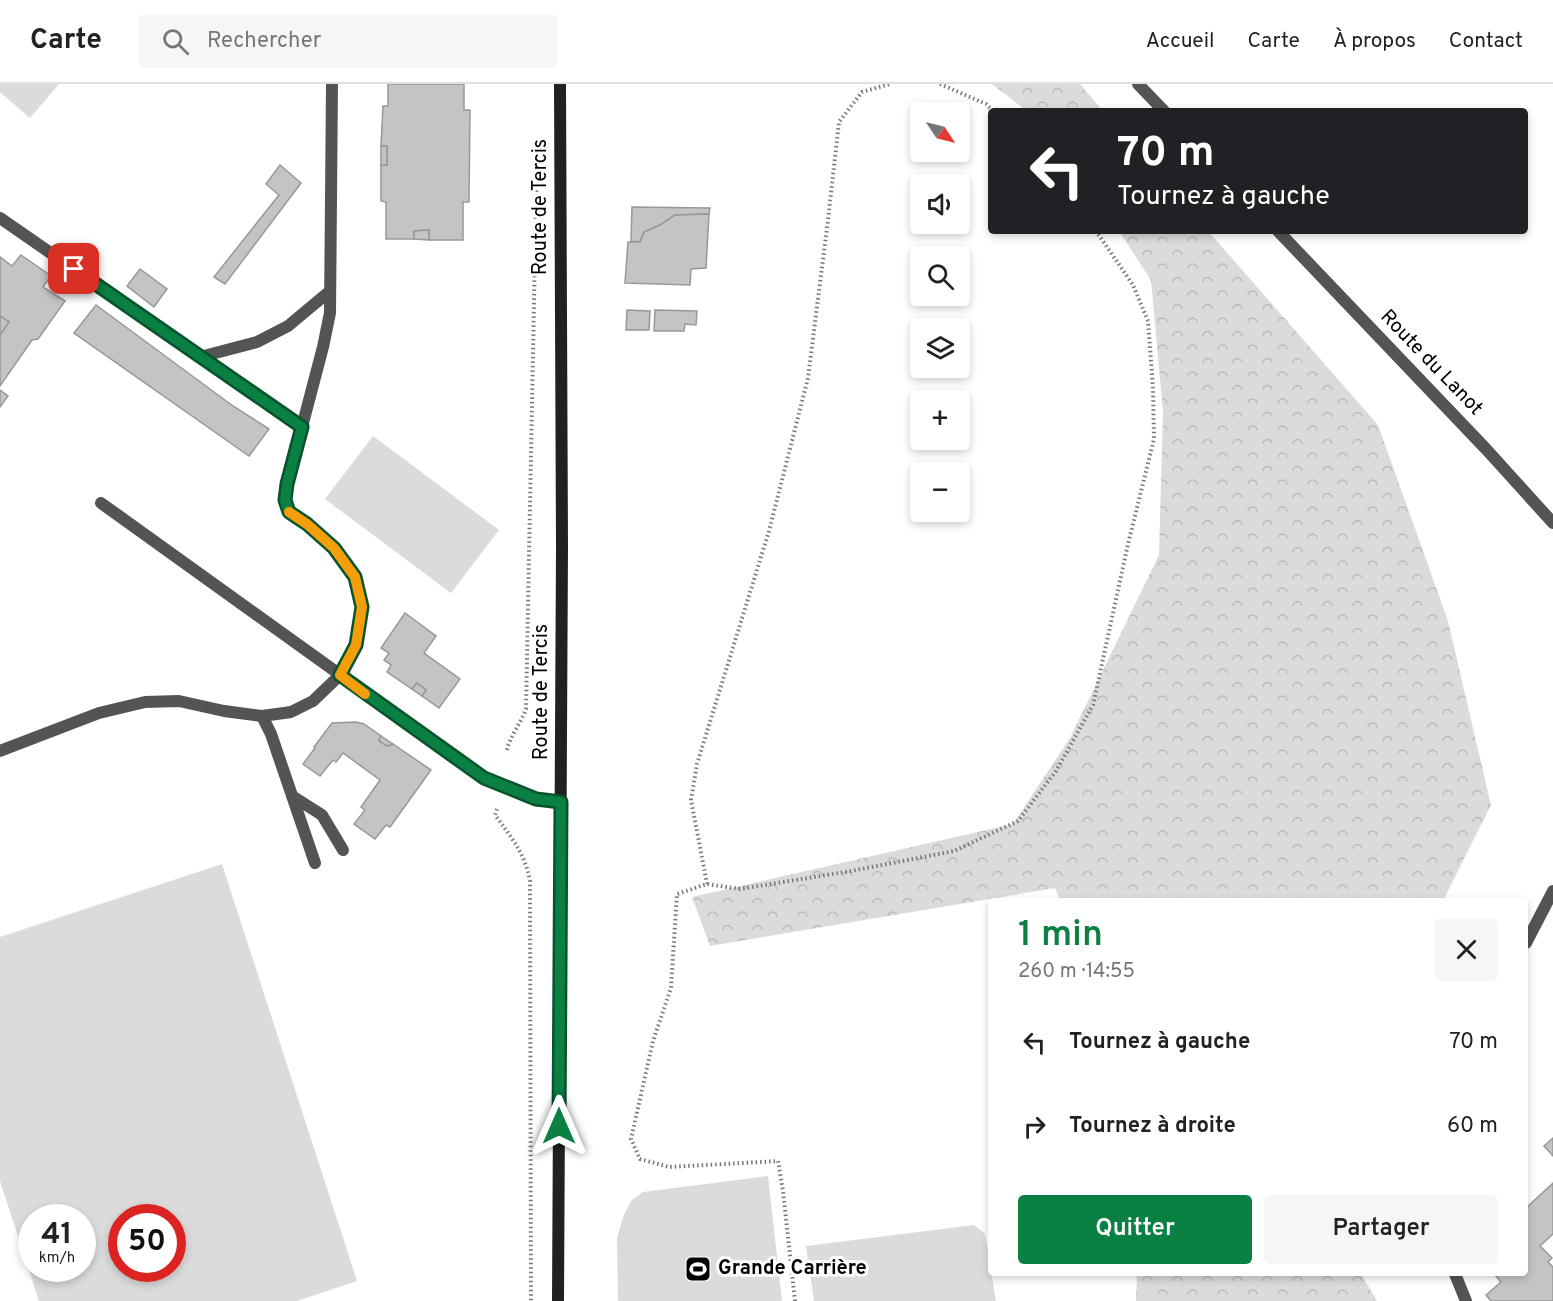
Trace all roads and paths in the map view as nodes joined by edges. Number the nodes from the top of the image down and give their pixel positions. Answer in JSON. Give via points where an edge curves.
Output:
{"nodes":[{"id":1,"x":332,"y":84,"type":"edge"},
{"id":2,"x":560,"y":84,"type":"edge"},
{"id":3,"x":890,"y":84,"type":"edge"},
{"id":4,"x":940,"y":84,"type":"edge"},
{"id":5,"x":1138,"y":84,"type":"edge"},
{"id":6,"x":990,"y":108,"type":"edge"},
{"id":7,"x":1161,"y":108,"type":"edge"},
{"id":8,"x":537,"y":145,"type":"dead end"},
{"id":9,"x":0,"y":218,"type":"edge"},
{"id":10,"x":1098,"y":234,"type":"edge"},
{"id":11,"x":1281,"y":234,"type":"edge"},
{"id":12,"x":330,"y":291,"type":"junction"},
{"id":13,"x":200,"y":357,"type":"junction"},
{"id":14,"x":302,"y":427,"type":"junction"},
{"id":15,"x":101,"y":503,"type":"dead end"},
{"id":16,"x":1553,"y":524,"type":"edge"},
{"id":17,"x":340,"y":675,"type":"junction"},
{"id":18,"x":262,"y":716,"type":"junction"},
{"id":19,"x":507,"y":750,"type":"dead end"},
{"id":20,"x":0,"y":752,"type":"edge"},
{"id":21,"x":292,"y":796,"type":"junction"},
{"id":22,"x":561,"y":802,"type":"junction"},
{"id":23,"x":497,"y":809,"type":"dead end"},
{"id":24,"x":343,"y":850,"type":"dead end"},
{"id":25,"x":315,"y":862,"type":"dead end"},
{"id":26,"x":707,"y":884,"type":"junction"},
{"id":27,"x":1553,"y":891,"type":"edge"},
{"id":28,"x":1528,"y":939,"type":"edge"},
{"id":29,"x":1456,"y":1276,"type":"edge"},
{"id":30,"x":531,"y":1301,"type":"edge"},
{"id":31,"x":558,"y":1301,"type":"edge"},
{"id":32,"x":795,"y":1301,"type":"edge"},
{"id":33,"x":1466,"y":1301,"type":"edge"}],
"edges":[{"from":1,"to":12,"type":"street"},
{"from":2,"to":22,"type":"main road","name":"Route de Tercis"},
{"from":3,"to":26,"type":"path","via":[[862,92],[838,122],[808,378],[770,531],[697,764],[691,800]]},
{"from":4,"to":6,"type":"path"},
{"from":5,"to":7,"type":"street"},
{"from":8,"to":19,"type":"path","via":[[526,709]]},
{"from":9,"to":13,"type":"street"},
{"from":10,"to":26,"type":"path","via":[[1133,285],[1148,321],[1154,439],[1093,705],[1056,771],[1018,821],[954,851],[740,889]]},
{"from":11,"to":16,"type":"street","name":"Route du Lanot"},
{"from":12,"to":13,"type":"street","via":[[288,326],[257,342]]},
{"from":12,"to":14,"type":"street","via":[[323,347]]},
{"from":13,"to":14,"type":"street"},
{"from":14,"to":17,"type":"street","via":[[287,484],[285,500],[289,512],[334,548],[355,577],[362,607],[356,645]]},
{"from":15,"to":17,"type":"street"},
{"from":17,"to":18,"type":"street","via":[[313,701],[291,712]]},
{"from":17,"to":22,"type":"street","via":[[484,778],[536,799]]},
{"from":18,"to":20,"type":"street","via":[[179,701],[145,702],[99,713]]},
{"from":18,"to":21,"type":"street"},
{"from":21,"to":24,"type":"street","via":[[322,815]]},
{"from":21,"to":25,"type":"street"},
{"from":22,"to":31,"type":"main road","name":"Route de Tercis"},
{"from":23,"to":30,"type":"path","via":[[495,815],[527,864],[530,881]]},
{"from":26,"to":32,"type":"path","via":[[677,894],[671,988],[653,1041],[631,1139],[640,1160],[669,1167],[778,1161]]},
{"from":27,"to":28,"type":"street"},
{"from":29,"to":33,"type":"street"}]}
